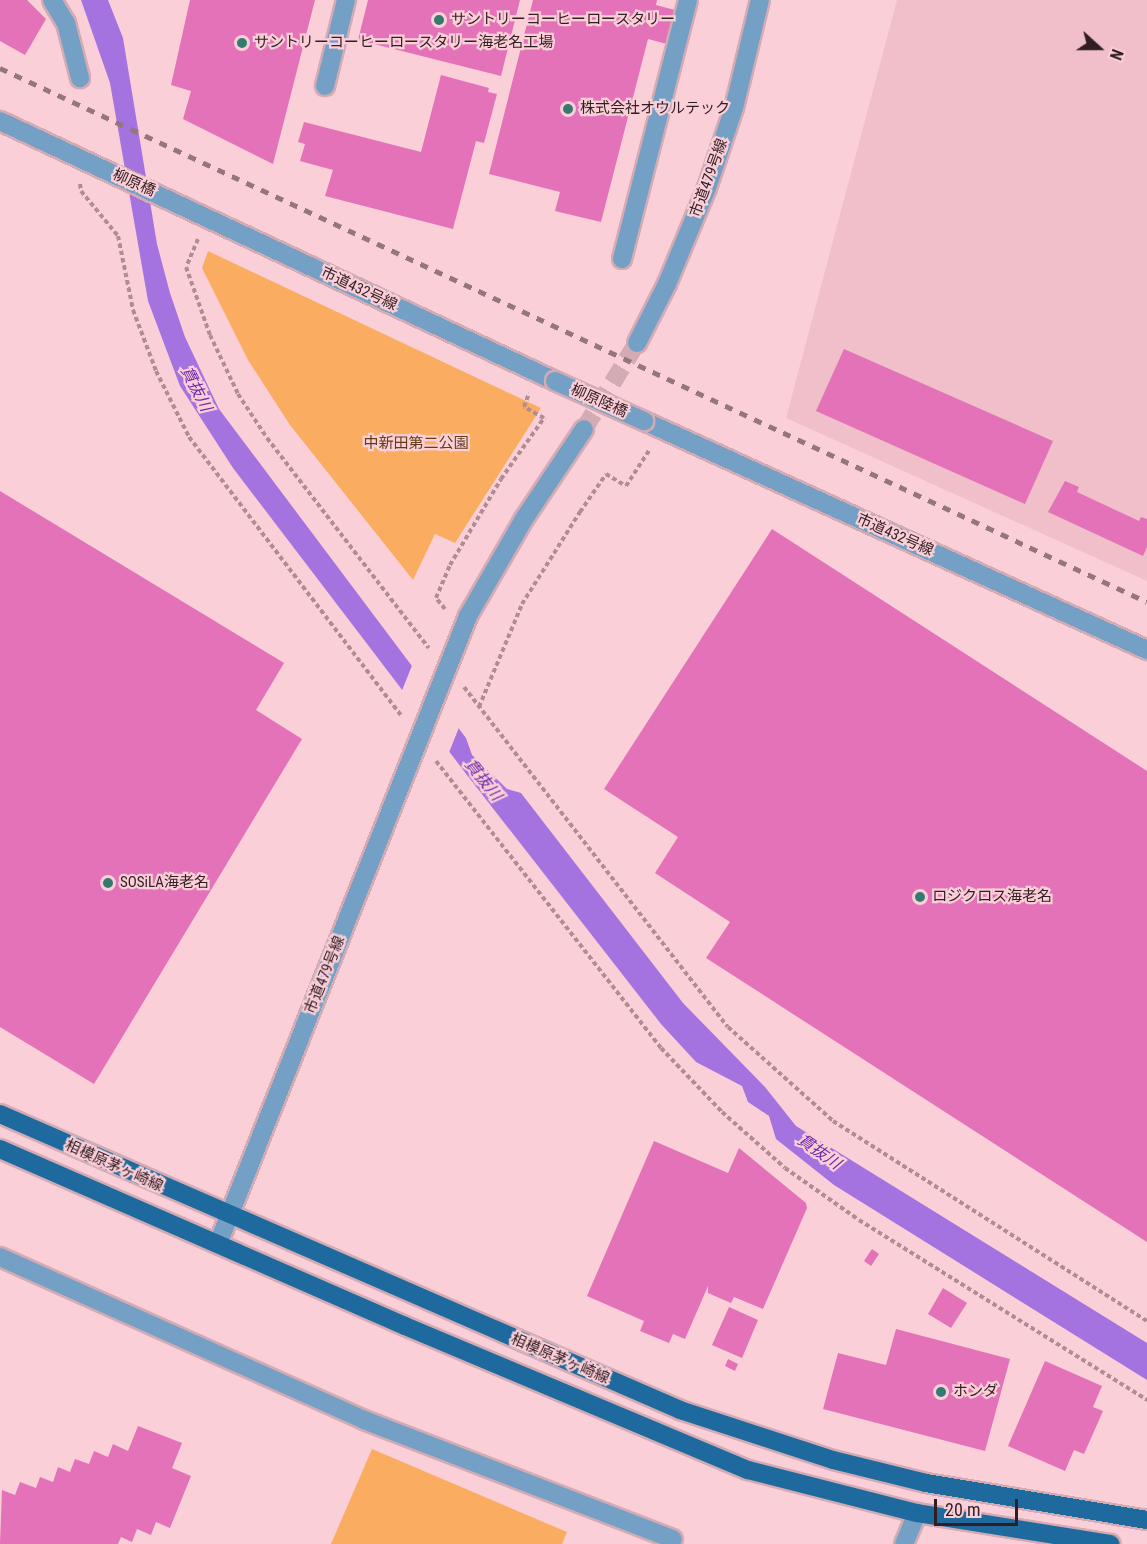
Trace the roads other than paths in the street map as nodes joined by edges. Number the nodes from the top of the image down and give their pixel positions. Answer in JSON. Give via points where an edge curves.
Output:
{"nodes":[{"id":1,"x":52,"y":0,"type":"edge"},
{"id":2,"x":346,"y":0,"type":"edge"},
{"id":3,"x":688,"y":0,"type":"edge"},
{"id":4,"x":760,"y":0,"type":"edge"},
{"id":5,"x":80,"y":78,"type":"dead end"},
{"id":6,"x":325,"y":86,"type":"dead end"},
{"id":7,"x":0,"y":121,"type":"edge"},
{"id":8,"x":164,"y":197,"type":"joint"},
{"id":9,"x":622,"y":259,"type":"dead end"},
{"id":10,"x":637,"y":343,"type":"tunnel mouth"},
{"id":11,"x":555,"y":381,"type":"joint"},
{"id":12,"x":644,"y":421,"type":"joint"},
{"id":13,"x":584,"y":429,"type":"tunnel mouth"},
{"id":14,"x":1147,"y":650,"type":"edge"},
{"id":15,"x":0,"y":1114,"type":"edge"},
{"id":16,"x":0,"y":1149,"type":"edge"},
{"id":17,"x":230,"y":1216,"type":"junction"},
{"id":18,"x":218,"y":1244,"type":"junction"},
{"id":19,"x":0,"y":1257,"type":"edge"},
{"id":20,"x":917,"y":1514,"type":"junction"},
{"id":21,"x":1147,"y":1520,"type":"edge"},
{"id":22,"x":676,"y":1542,"type":"edge"},
{"id":23,"x":904,"y":1544,"type":"edge"},
{"id":24,"x":1111,"y":1544,"type":"edge"}],
"edges":[{"from":1,"to":5,"type":"street","via":[[66,23]]},
{"from":2,"to":6,"type":"street"},
{"from":3,"to":9,"type":"street"},
{"from":4,"to":10,"type":"street","name":"市道479号線","via":[[730,118],[707,188],[667,284]]},
{"from":7,"to":8,"type":"street","name":"柳原橋"},
{"from":8,"to":11,"type":"street","name":"市道432号線"},
{"from":11,"to":12,"type":"street","name":"柳原陸橋","bridge":true},
{"from":12,"to":14,"type":"street","name":"市道432号線"},
{"from":13,"to":17,"type":"street","name":"市道479号線","via":[[524,519],[468,616]]},
{"from":15,"to":17,"type":"main road","name":"相模原茅ヶ崎線"},
{"from":16,"to":18,"type":"main road","name":"相模原茅ヶ崎線"},
{"from":17,"to":18,"type":"street","name":"市道479号線"},
{"from":17,"to":21,"type":"main road","name":"相模原茅ヶ崎線","via":[[680,1410],[757,1437],[926,1483]]},
{"from":18,"to":20,"type":"main road","name":"相模原茅ヶ崎線","via":[[748,1470]]},
{"from":19,"to":22,"type":"street","via":[[364,1420]]},
{"from":20,"to":23,"type":"street"},
{"from":20,"to":24,"type":"main road","name":"相模原茅ヶ崎線"}]}
